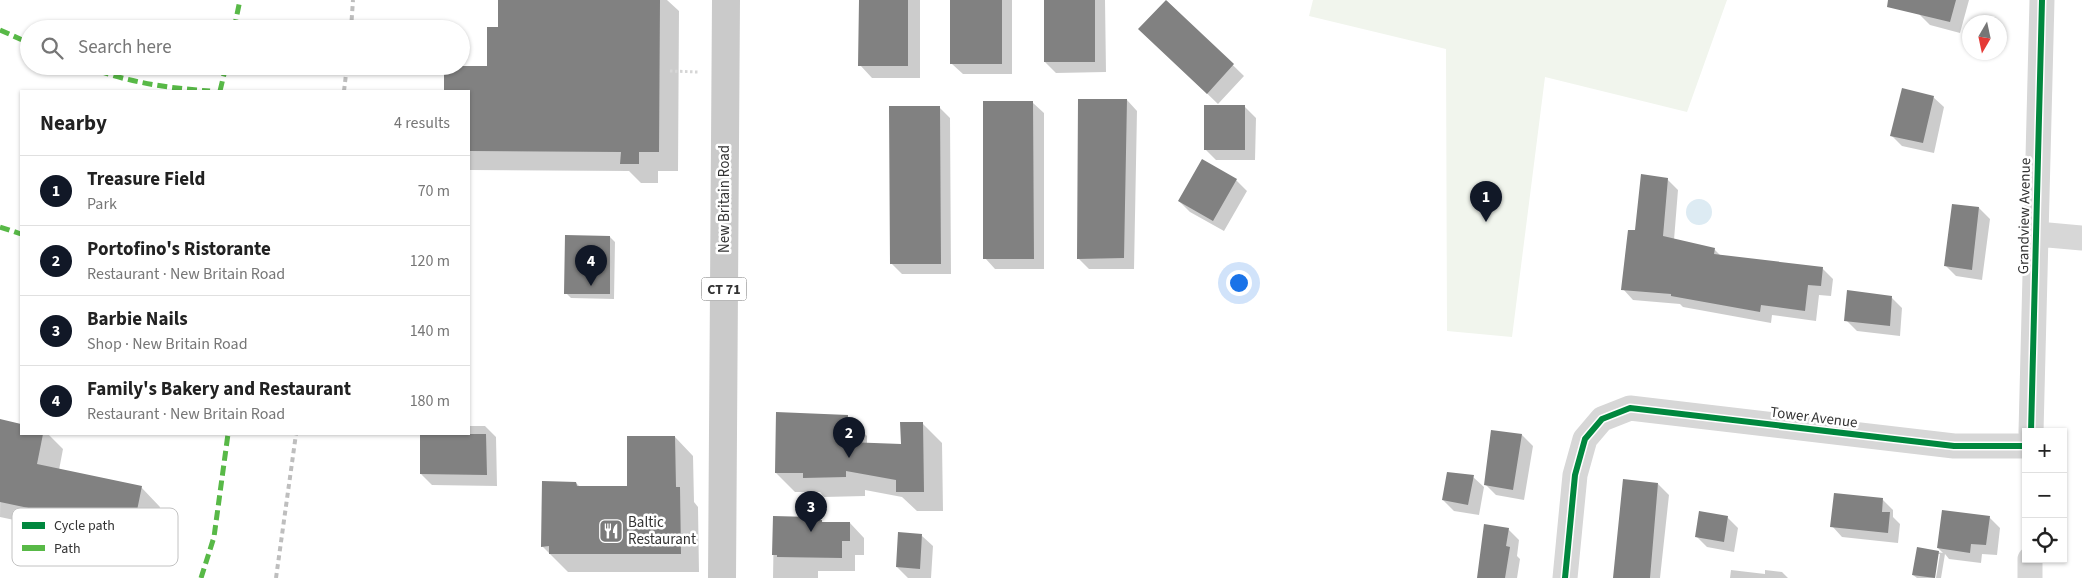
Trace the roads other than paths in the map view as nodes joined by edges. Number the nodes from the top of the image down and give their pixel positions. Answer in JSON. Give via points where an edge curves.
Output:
{"nodes":[{"id":1,"x":726,"y":0,"type":"edge"},
{"id":2,"x":2042,"y":0,"type":"edge"},
{"id":3,"x":2037,"y":234,"type":"junction"},
{"id":4,"x":2082,"y":238,"type":"edge"},
{"id":5,"x":2031,"y":428,"type":"edge"},
{"id":6,"x":2022,"y":446,"type":"edge"},
{"id":7,"x":2030,"y":563,"type":"edge"},
{"id":8,"x":722,"y":578,"type":"edge"},
{"id":9,"x":1565,"y":578,"type":"edge"},
{"id":10,"x":2030,"y":578,"type":"edge"}],
"edges":[{"from":1,"to":8,"type":"main road","name":"New Britain Road","number":"CT 71"},
{"from":2,"to":3,"type":"street","name":"Grandview Avenue"},
{"from":3,"to":4,"type":"street"},
{"from":3,"to":5,"type":"street","name":"Grandview Avenue"},
{"from":6,"to":9,"type":"street","name":"Tower Avenue","via":[[1954,446],[1630,408],[1602,418],[1585,439],[1576,475]]},
{"from":7,"to":10,"type":"street"}]}
